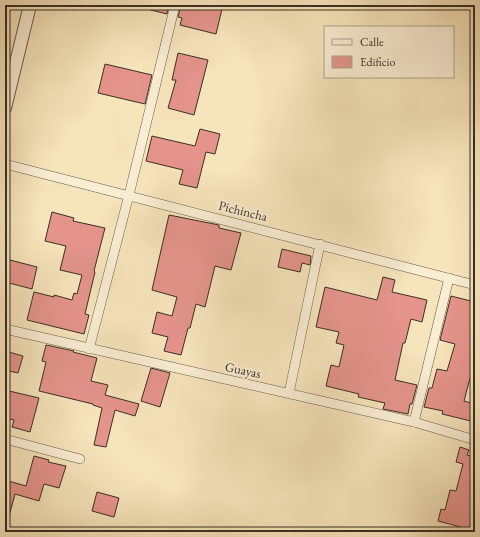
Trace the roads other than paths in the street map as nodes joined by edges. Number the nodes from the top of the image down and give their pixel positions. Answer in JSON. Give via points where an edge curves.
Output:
{"nodes":[{"id":1,"x":30,"y":5,"type":"edge"},
{"id":2,"x":175,"y":5,"type":"edge"},
{"id":3,"x":5,"y":108,"type":"edge"},
{"id":4,"x":5,"y":164,"type":"edge"},
{"id":5,"x":129,"y":195,"type":"junction"},
{"id":6,"x":320,"y":244,"type":"junction"},
{"id":7,"x":449,"y":278,"type":"junction"},
{"id":8,"x":475,"y":285,"type":"edge"},
{"id":9,"x":5,"y":329,"type":"edge"},
{"id":10,"x":89,"y":349,"type":"junction"},
{"id":11,"x":289,"y":393,"type":"junction"},
{"id":12,"x":414,"y":422,"type":"junction"},
{"id":13,"x":5,"y":439,"type":"edge"},
{"id":14,"x":475,"y":440,"type":"edge"},
{"id":15,"x":80,"y":459,"type":"dead end"}],
"edges":[{"from":1,"to":3,"type":"street"},
{"from":2,"to":5,"type":"street"},
{"from":4,"to":5,"type":"street","name":"Pichincha"},
{"from":5,"to":6,"type":"street","name":"Pichincha"},
{"from":5,"to":10,"type":"street"},
{"from":6,"to":7,"type":"street","name":"Pichincha"},
{"from":6,"to":11,"type":"street"},
{"from":7,"to":8,"type":"street","name":"Pichincha"},
{"from":7,"to":12,"type":"street"},
{"from":9,"to":10,"type":"street","name":"Guayas"},
{"from":10,"to":11,"type":"street","name":"Guayas"},
{"from":11,"to":12,"type":"street","name":"Guayas"},
{"from":12,"to":14,"type":"street","name":"Guayas"},
{"from":13,"to":15,"type":"street"}]}
